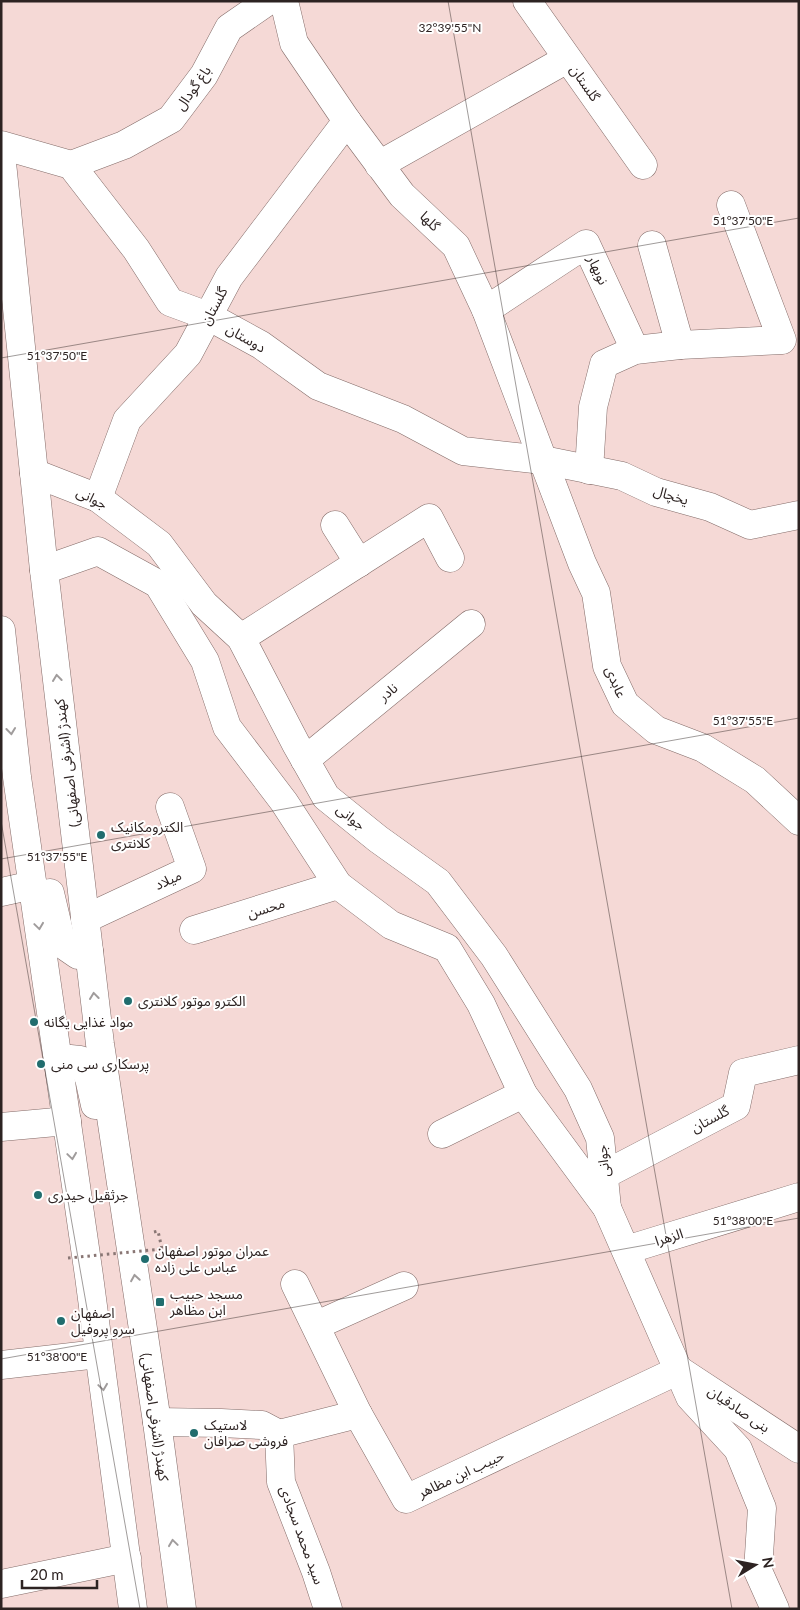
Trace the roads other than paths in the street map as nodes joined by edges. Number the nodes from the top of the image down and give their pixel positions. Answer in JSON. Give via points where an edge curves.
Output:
{"nodes":[{"id":1,"x":268,"y":1,"type":"edge"},
{"id":2,"x":284,"y":1,"type":"edge"},
{"id":3,"x":527,"y":1,"type":"edge"},
{"id":4,"x":567,"y":59,"type":"junction"},
{"id":5,"x":347,"y":121,"type":"junction"},
{"id":6,"x":1,"y":145,"type":"edge"},
{"id":7,"x":1,"y":152,"type":"edge"},
{"id":8,"x":379,"y":164,"type":"junction"},
{"id":9,"x":71,"y":165,"type":"junction"},
{"id":10,"x":643,"y":165,"type":"dead end"},
{"id":11,"x":732,"y":205,"type":"dead end"},
{"id":12,"x":652,"y":245,"type":"dead end"},
{"id":13,"x":486,"y":310,"type":"junction"},
{"id":14,"x":208,"y":316,"type":"junction"},
{"id":15,"x":680,"y":345,"type":"junction"},
{"id":16,"x":635,"y":350,"type":"junction"},
{"id":17,"x":543,"y":460,"type":"junction"},
{"id":18,"x":589,"y":470,"type":"junction"},
{"id":19,"x":34,"y":473,"type":"junction"},
{"id":20,"x":98,"y":498,"type":"junction"},
{"id":21,"x":799,"y":515,"type":"edge"},
{"id":22,"x":335,"y":525,"type":"dead end"},
{"id":23,"x":450,"y":558,"type":"dead end"},
{"id":24,"x":359,"y":563,"type":"junction"},
{"id":25,"x":44,"y":570,"type":"junction"},
{"id":26,"x":471,"y":624,"type":"dead end"},
{"id":27,"x":242,"y":638,"type":"junction"},
{"id":28,"x":2,"y":644,"type":"edge"},
{"id":29,"x":305,"y":760,"type":"junction"},
{"id":30,"x":16,"y":777,"type":"junction"},
{"id":31,"x":170,"y":807,"type":"dead end"},
{"id":32,"x":799,"y":820,"type":"edge"},
{"id":33,"x":33,"y":885,"type":"junction"},
{"id":34,"x":338,"y":886,"type":"junction"},
{"id":35,"x":1,"y":892,"type":"edge"},
{"id":36,"x":85,"y":919,"type":"junction"},
{"id":37,"x":194,"y":930,"type":"dead end"},
{"id":38,"x":89,"y":951,"type":"junction"},
{"id":39,"x":799,"y":1060,"type":"edge"},
{"id":40,"x":60,"y":1073,"type":"junction"},
{"id":41,"x":523,"y":1094,"type":"junction"},
{"id":42,"x":67,"y":1121,"type":"junction"},
{"id":43,"x":1,"y":1127,"type":"edge"},
{"id":44,"x":442,"y":1134,"type":"dead end"},
{"id":45,"x":604,"y":1175,"type":"junction"},
{"id":46,"x":122,"y":1190,"type":"junction"},
{"id":47,"x":799,"y":1197,"type":"edge"},
{"id":48,"x":607,"y":1208,"type":"junction"},
{"id":49,"x":626,"y":1250,"type":"junction"},
{"id":50,"x":296,"y":1284,"type":"dead end"},
{"id":51,"x":404,"y":1286,"type":"dead end"},
{"id":52,"x":317,"y":1326,"type":"junction"},
{"id":53,"x":98,"y":1354,"type":"junction"},
{"id":54,"x":1,"y":1365,"type":"edge"},
{"id":55,"x":679,"y":1370,"type":"junction"},
{"id":56,"x":358,"y":1414,"type":"junction"},
{"id":57,"x":157,"y":1422,"type":"junction"},
{"id":58,"x":279,"y":1434,"type":"junction"},
{"id":59,"x":799,"y":1449,"type":"edge"},
{"id":60,"x":127,"y":1558,"type":"junction"},
{"id":61,"x":1,"y":1584,"type":"edge"},
{"id":62,"x":133,"y":1609,"type":"edge"},
{"id":63,"x":182,"y":1609,"type":"edge"},
{"id":64,"x":328,"y":1609,"type":"edge"},
{"id":65,"x":775,"y":1609,"type":"edge"}],
"edges":[{"from":1,"to":9,"type":"street","name":"باغ گودال","via":[[229,28],[204,75],[171,119],[124,145]]},
{"from":2,"to":5,"type":"street","name":"گلها","via":[[294,43]]},
{"from":3,"to":4,"type":"street","name":"گلستان"},
{"from":4,"to":8,"type":"street"},
{"from":4,"to":10,"type":"street","name":"گلستان"},
{"from":5,"to":8,"type":"street","name":"گلها"},
{"from":5,"to":14,"type":"street","name":"گلستان","via":[[229,277]]},
{"from":6,"to":9,"type":"street"},
{"from":7,"to":19,"type":"street","name":"کهندژ (اشرفی اصفهانی)"},
{"from":8,"to":13,"type":"street","name":"گلها","via":[[402,195],[456,246]]},
{"from":9,"to":14,"type":"street","name":"دوستان","via":[[136,249],[170,302]]},
{"from":11,"to":15,"type":"street","via":[[782,340]]},
{"from":12,"to":15,"type":"street"},
{"from":13,"to":16,"type":"street","name":"نوبهار","via":[[586,244]]},
{"from":13,"to":17,"type":"street","name":"گلها"},
{"from":14,"to":17,"type":"street","name":"دوستان","via":[[260,345],[318,386],[403,419],[463,451]]},
{"from":14,"to":20,"type":"street","name":"گلستان","via":[[188,354],[127,420]]},
{"from":15,"to":16,"type":"street"},
{"from":16,"to":18,"type":"street","via":[[604,364],[593,407]]},
{"from":17,"to":18,"type":"street","name":"یخچال"},
{"from":17,"to":32,"type":"street","name":"عابدی","via":[[596,593],[608,666],[625,704],[656,730],[703,748],[755,780]]},
{"from":18,"to":21,"type":"street","name":"یخچال","via":[[622,476],[656,492],[710,507],[750,525]]},
{"from":19,"to":20,"type":"street","name":"جوانی"},
{"from":19,"to":25,"type":"street","name":"کهندژ (اشرفی اصفهانی)"},
{"from":20,"to":27,"type":"street","name":"جوانی","via":[[159,544],[204,604]]},
{"from":22,"to":24,"type":"street"},
{"from":23,"to":24,"type":"street","via":[[429,518]]},
{"from":24,"to":27,"type":"street"},
{"from":25,"to":34,"type":"street","name":"جوانی","via":[[98,551],[158,584],[205,661],[227,727],[284,802]]},
{"from":36,"to":25,"type":"street","name":"کهندژ (اشرفی اصفهانی)","one_way":true},
{"from":26,"to":29,"type":"street","name":"نادر"},
{"from":27,"to":29,"type":"street","name":"جوانی"},
{"from":28,"to":30,"type":"street","one_way":true},
{"from":29,"to":45,"type":"street","name":"جوانی","via":[[326,797],[438,882],[494,956],[578,1088],[600,1138]]},
{"from":30,"to":33,"type":"street"},
{"from":30,"to":38,"type":"street","via":[[44,859],[62,944],[78,955]]},
{"from":31,"to":36,"type":"street","name":"میلاد","via":[[192,869]]},
{"from":33,"to":35,"type":"street"},
{"from":33,"to":40,"type":"street","one_way":true},
{"from":34,"to":37,"type":"street","name":"محسن"},
{"from":34,"to":41,"type":"street","name":"جوانی","via":[[391,925],[448,948],[481,1004]]},
{"from":36,"to":38,"type":"street","name":"کهندژ (اشرفی اصفهانی)"},
{"from":46,"to":38,"type":"street","name":"کهندژ (اشرفی اصفهانی)","one_way":true},
{"from":39,"to":45,"type":"street","name":"گلستان","via":[[743,1073],[736,1106]]},
{"from":40,"to":42,"type":"street"},
{"from":40,"to":46,"type":"street","via":[[70,1059],[80,1060],[89,1078],[101,1141]]},
{"from":41,"to":44,"type":"street"},
{"from":41,"to":48,"type":"street","name":"جوانی"},
{"from":42,"to":43,"type":"street"},
{"from":42,"to":53,"type":"street","one_way":true},
{"from":45,"to":48,"type":"street","name":"جوانی"},
{"from":57,"to":46,"type":"street","name":"کهندژ (اشرفی اصفهانی)","one_way":true},
{"from":47,"to":49,"type":"street","name":"الزهرا"},
{"from":48,"to":49,"type":"street","name":"جوانی"},
{"from":49,"to":55,"type":"street","name":"جوانی"},
{"from":50,"to":52,"type":"street","name":"حبیب ابن مظاهر"},
{"from":51,"to":52,"type":"street"},
{"from":52,"to":56,"type":"street","name":"حبیب ابن مظاهر"},
{"from":53,"to":54,"type":"street"},
{"from":53,"to":60,"type":"street","one_way":true},
{"from":55,"to":56,"type":"street","name":"حبیب ابن مظاهر","via":[[406,1500]]},
{"from":55,"to":59,"type":"street","name":"بنی صادقیان"},
{"from":55,"to":65,"type":"street","name":"جوانی","via":[[690,1397],[738,1449],[762,1508],[758,1571]]},
{"from":56,"to":58,"type":"street"},
{"from":57,"to":58,"type":"street","via":[[262,1425]]},
{"from":63,"to":57,"type":"street","name":"کهندژ (اشرفی اصفهانی)","one_way":true},
{"from":58,"to":64,"type":"street","name":"سید محمد سجادی","via":[[281,1482]]},
{"from":60,"to":61,"type":"street"},
{"from":60,"to":62,"type":"street"}]}
